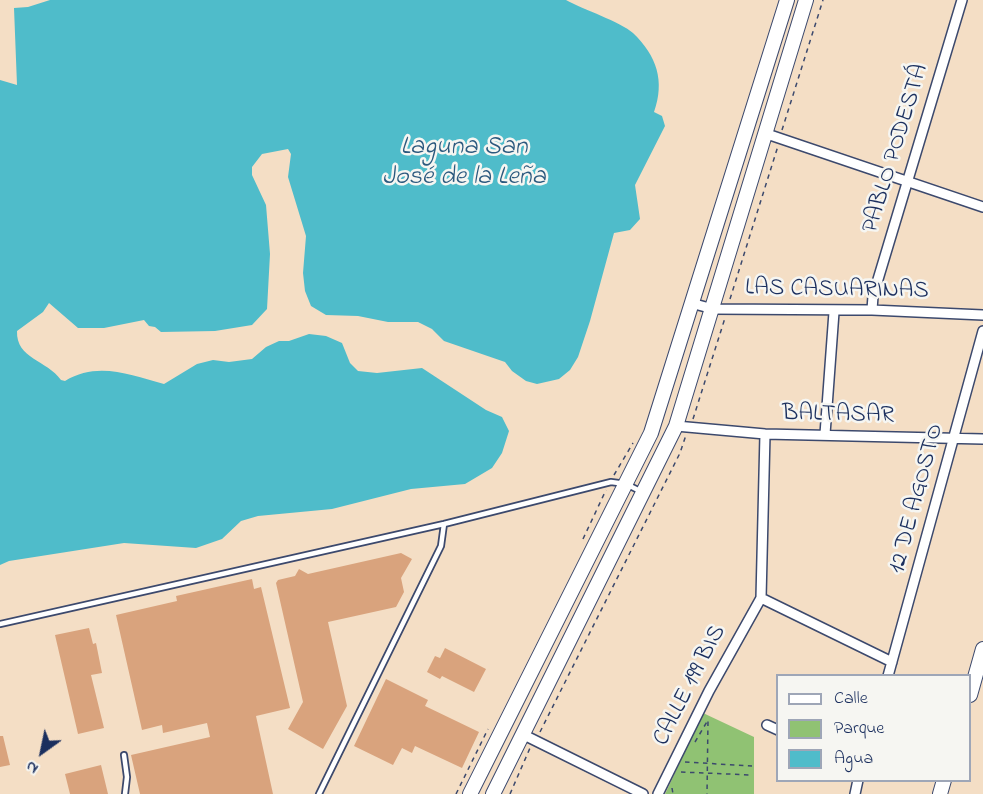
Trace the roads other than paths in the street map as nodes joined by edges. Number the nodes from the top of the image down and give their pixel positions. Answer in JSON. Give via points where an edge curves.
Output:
{"nodes":[{"id":1,"x":787,"y":0,"type":"edge"},
{"id":2,"x":806,"y":0,"type":"edge"},
{"id":3,"x":962,"y":0,"type":"edge"},
{"id":4,"x":767,"y":134,"type":"junction"},
{"id":5,"x":907,"y":182,"type":"junction"},
{"id":6,"x":983,"y":207,"type":"edge"},
{"id":7,"x":691,"y":303,"type":"junction"},
{"id":8,"x":713,"y":309,"type":"junction"},
{"id":9,"x":872,"y":310,"type":"junction"},
{"id":10,"x":834,"y":312,"type":"junction"},
{"id":11,"x":983,"y":315,"type":"edge"},
{"id":12,"x":983,"y":331,"type":"edge"},
{"id":13,"x":676,"y":426,"type":"junction"},
{"id":14,"x":765,"y":434,"type":"junction"},
{"id":15,"x":825,"y":434,"type":"junction"},
{"id":16,"x":953,"y":438,"type":"junction"},
{"id":17,"x":983,"y":439,"type":"edge"},
{"id":18,"x":626,"y":484,"type":"junction"},
{"id":19,"x":644,"y":493,"type":"junction"},
{"id":20,"x":444,"y":524,"type":"junction"},
{"id":21,"x":760,"y":598,"type":"junction"},
{"id":22,"x":0,"y":624,"type":"edge"},
{"id":23,"x":982,"y":658,"type":"edge"},
{"id":24,"x":892,"y":662,"type":"junction"},
{"id":25,"x":888,"y":674,"type":"edge"},
{"id":26,"x":971,"y":689,"type":"edge"},
{"id":27,"x":767,"y":725,"type":"dead end"},
{"id":28,"x":776,"y":730,"type":"edge"},
{"id":29,"x":522,"y":734,"type":"junction"},
{"id":30,"x":124,"y":755,"type":"dead end"},
{"id":31,"x":125,"y":794,"type":"edge"},
{"id":32,"x":319,"y":794,"type":"edge"},
{"id":33,"x":470,"y":794,"type":"edge"},
{"id":34,"x":493,"y":794,"type":"edge"},
{"id":35,"x":643,"y":794,"type":"edge"},
{"id":36,"x":658,"y":794,"type":"edge"}],
"edges":[{"from":1,"to":7,"type":"main road"},
{"from":2,"to":4,"type":"main road"},
{"from":3,"to":5,"type":"street","name":"PABLO PODESTÁ"},
{"from":4,"to":5,"type":"street"},
{"from":4,"to":8,"type":"main road"},
{"from":5,"to":6,"type":"street"},
{"from":5,"to":9,"type":"street","name":"PABLO PODESTÁ"},
{"from":7,"to":8,"type":"street","name":"LAS CASUARINAS"},
{"from":7,"to":18,"type":"main road","via":[[651,433]]},
{"from":8,"to":10,"type":"street","name":"LAS CASUARINAS"},
{"from":8,"to":13,"type":"main road"},
{"from":9,"to":10,"type":"street","name":"LAS CASUARINAS"},
{"from":9,"to":11,"type":"street","name":"LAS CASUARINAS"},
{"from":10,"to":15,"type":"street"},
{"from":12,"to":16,"type":"street","name":"12 DE AGOSTO"},
{"from":13,"to":14,"type":"street","name":"BALTASAR"},
{"from":13,"to":19,"type":"main road"},
{"from":14,"to":15,"type":"street","name":"BALTASAR"},
{"from":14,"to":21,"type":"street"},
{"from":15,"to":16,"type":"street","name":"BALTASAR"},
{"from":16,"to":17,"type":"street","name":"BALTASAR"},
{"from":16,"to":24,"type":"street","name":"12 DE AGOSTO"},
{"from":18,"to":19,"type":"lane"},
{"from":18,"to":20,"type":"lane","via":[[611,482]]},
{"from":18,"to":33,"type":"main road"},
{"from":19,"to":29,"type":"main road"},
{"from":20,"to":22,"type":"lane"},
{"from":20,"to":32,"type":"lane","via":[[441,546]]},
{"from":21,"to":24,"type":"street"},
{"from":21,"to":36,"type":"street","name":"CALLE 199 BIS"},
{"from":23,"to":26,"type":"main road"},
{"from":24,"to":25,"type":"street","name":"12 DE AGOSTO"},
{"from":27,"to":28,"type":"street"},
{"from":29,"to":34,"type":"main road"},
{"from":29,"to":35,"type":"street"},
{"from":30,"to":31,"type":"lane"}]}
